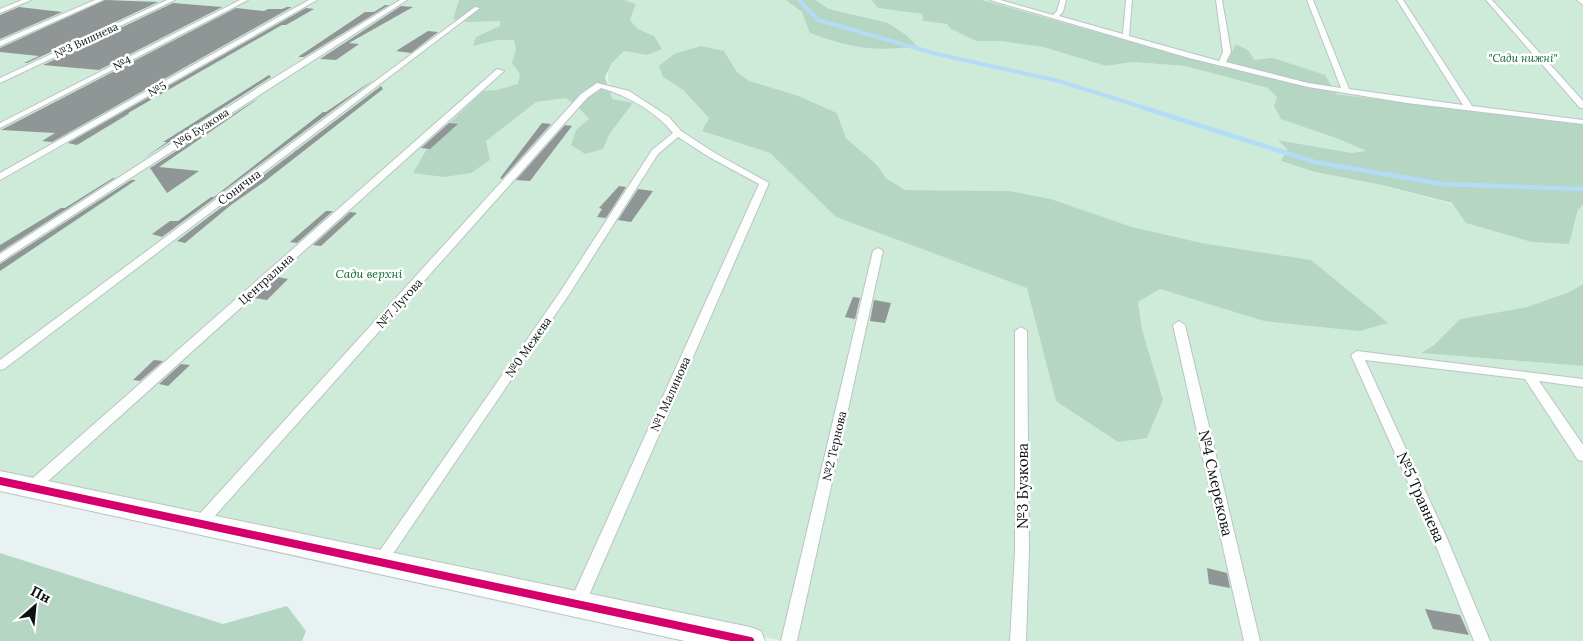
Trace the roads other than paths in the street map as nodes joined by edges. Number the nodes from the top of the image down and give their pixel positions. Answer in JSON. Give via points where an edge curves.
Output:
{"nodes":[{"id":1,"x":28,"y":0,"type":"edge"},
{"id":2,"x":100,"y":0,"type":"edge"},
{"id":3,"x":172,"y":0,"type":"edge"},
{"id":4,"x":245,"y":0,"type":"edge"},
{"id":5,"x":314,"y":0,"type":"edge"},
{"id":6,"x":404,"y":0,"type":"edge"},
{"id":7,"x":993,"y":0,"type":"edge"},
{"id":8,"x":1062,"y":0,"type":"edge"},
{"id":9,"x":1129,"y":0,"type":"edge"},
{"id":10,"x":1219,"y":0,"type":"edge"},
{"id":11,"x":1310,"y":0,"type":"edge"},
{"id":12,"x":1400,"y":0,"type":"edge"},
{"id":13,"x":1489,"y":0,"type":"edge"},
{"id":14,"x":1580,"y":0,"type":"edge"},
{"id":15,"x":1583,"y":3,"type":"edge"},
{"id":16,"x":477,"y":8,"type":"dead end"},
{"id":17,"x":0,"y":11,"type":"edge"},
{"id":18,"x":1054,"y":17,"type":"junction"},
{"id":19,"x":1126,"y":37,"type":"junction"},
{"id":20,"x":0,"y":44,"type":"edge"},
{"id":21,"x":1222,"y":63,"type":"junction"},
{"id":22,"x":500,"y":71,"type":"dead end"},
{"id":23,"x":0,"y":81,"type":"edge"},
{"id":24,"x":1346,"y":91,"type":"junction"},
{"id":25,"x":1583,"y":106,"type":"edge"},
{"id":26,"x":1469,"y":108,"type":"junction"},
{"id":27,"x":1583,"y":122,"type":"edge"},
{"id":28,"x":0,"y":126,"type":"edge"},
{"id":29,"x":678,"y":134,"type":"junction"},
{"id":30,"x":0,"y":177,"type":"edge"},
{"id":31,"x":878,"y":251,"type":"dead end"},
{"id":32,"x":0,"y":259,"type":"edge"},
{"id":33,"x":1179,"y":325,"type":"dead end"},
{"id":34,"x":1021,"y":330,"type":"dead end"},
{"id":35,"x":0,"y":366,"type":"edge"},
{"id":36,"x":1529,"y":375,"type":"junction"},
{"id":37,"x":1583,"y":383,"type":"edge"},
{"id":38,"x":1583,"y":456,"type":"edge"},
{"id":39,"x":0,"y":481,"type":"edge"},
{"id":40,"x":31,"y":488,"type":"junction"},
{"id":41,"x":200,"y":523,"type":"junction"},
{"id":42,"x":379,"y":562,"type":"junction"},
{"id":43,"x":576,"y":604,"type":"junction"},
{"id":44,"x":750,"y":641,"type":"edge"},
{"id":45,"x":789,"y":641,"type":"edge"},
{"id":46,"x":1018,"y":641,"type":"edge"},
{"id":47,"x":1252,"y":641,"type":"edge"},
{"id":48,"x":1482,"y":641,"type":"edge"}],
"edges":[{"from":1,"to":17,"type":"lane"},
{"from":2,"to":20,"type":"lane"},
{"from":3,"to":23,"type":"lane","name":"№3 Вишнева"},
{"from":4,"to":28,"type":"lane","name":"№4"},
{"from":5,"to":30,"type":"lane","name":"№5"},
{"from":6,"to":32,"type":"lane","name":"№6 Бузкова"},
{"from":7,"to":18,"type":"lane"},
{"from":8,"to":18,"type":"lane","via":[[1060,12]]},
{"from":9,"to":19,"type":"lane"},
{"from":10,"to":21,"type":"lane","via":[[1226,52]]},
{"from":11,"to":24,"type":"lane"},
{"from":12,"to":26,"type":"lane"},
{"from":13,"to":25,"type":"lane"},
{"from":14,"to":15,"type":"lane"},
{"from":16,"to":35,"type":"lane","name":"Сонячна"},
{"from":18,"to":19,"type":"lane"},
{"from":19,"to":21,"type":"lane"},
{"from":21,"to":24,"type":"lane","via":[[1308,85]]},
{"from":22,"to":40,"type":"lane","name":"Центральна"},
{"from":24,"to":26,"type":"lane"},
{"from":26,"to":27,"type":"lane"},
{"from":29,"to":41,"type":"lane","name":"№7 Лугова","via":[[666,119],[626,93],[600,85],[584,96]]},
{"from":29,"to":42,"type":"lane","name":"№0 Межева","via":[[656,152],[565,293]]},
{"from":29,"to":43,"type":"lane","name":"№1 Малинова","via":[[764,183]]},
{"from":31,"to":45,"type":"lane","name":"№2 Тернова"},
{"from":33,"to":47,"type":"lane","name":"№4 Смерекова"},
{"from":34,"to":46,"type":"lane","name":"№3 Бузкова","via":[[1022,551]]},
{"from":36,"to":37,"type":"lane"},
{"from":36,"to":38,"type":"lane"},
{"from":36,"to":48,"type":"lane","name":"№5 Травнева","via":[[1357,355],[1439,536]]},
{"from":39,"to":40,"type":"street"},
{"from":40,"to":41,"type":"street"},
{"from":41,"to":42,"type":"street"},
{"from":42,"to":43,"type":"street"},
{"from":43,"to":44,"type":"street"}]}
